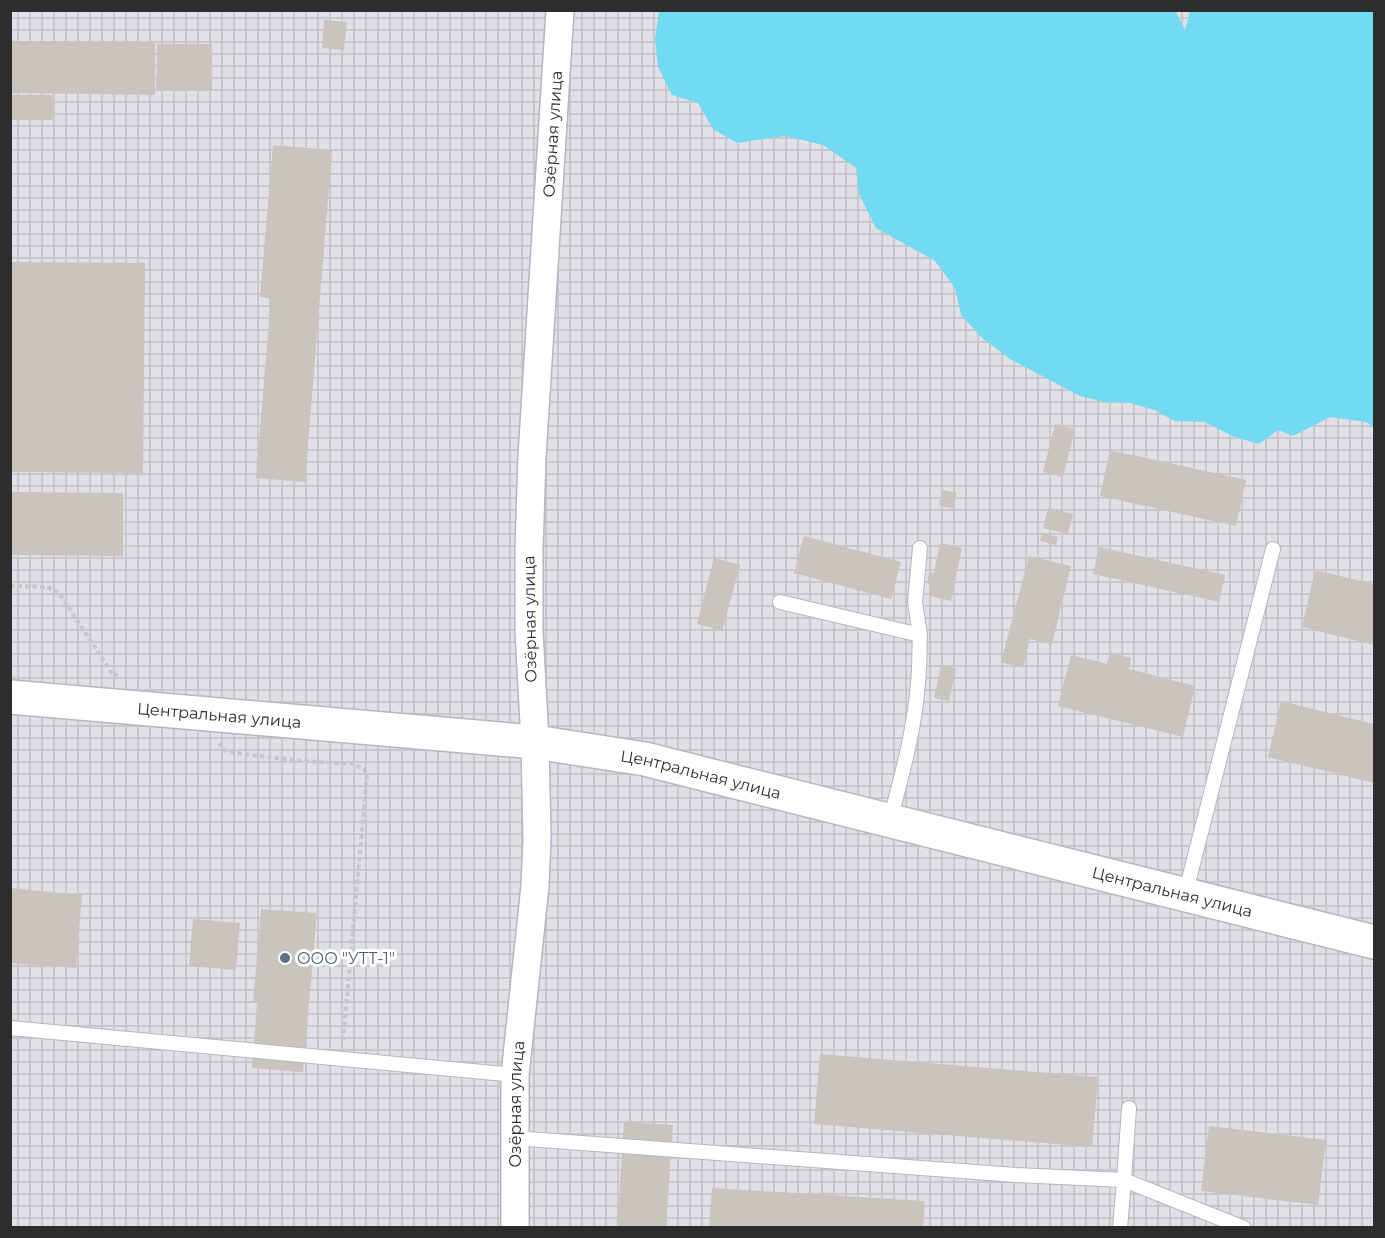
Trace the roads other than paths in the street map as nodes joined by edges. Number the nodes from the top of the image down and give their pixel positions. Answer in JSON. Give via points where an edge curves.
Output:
{"nodes":[{"id":1,"x":560,"y":10,"type":"edge"},
{"id":2,"x":920,"y":548,"type":"dead end"},
{"id":3,"x":1273,"y":549,"type":"dead end"},
{"id":4,"x":780,"y":602,"type":"dead end"},
{"id":5,"x":920,"y":635,"type":"junction"},
{"id":6,"x":10,"y":697,"type":"edge"},
{"id":7,"x":535,"y":742,"type":"junction"},
{"id":8,"x":890,"y":820,"type":"junction"},
{"id":9,"x":1185,"y":895,"type":"junction"},
{"id":10,"x":1374,"y":942,"type":"edge"},
{"id":11,"x":10,"y":1028,"type":"edge"},
{"id":12,"x":515,"y":1075,"type":"junction"},
{"id":13,"x":1129,"y":1108,"type":"dead end"},
{"id":14,"x":514,"y":1138,"type":"junction"},
{"id":15,"x":1124,"y":1180,"type":"junction"},
{"id":16,"x":515,"y":1227,"type":"edge"},
{"id":17,"x":1120,"y":1227,"type":"edge"},
{"id":18,"x":1244,"y":1227,"type":"edge"}],
"edges":[{"from":1,"to":7,"type":"street","name":"Озёрная улица","via":[[532,457],[529,632]]},
{"from":2,"to":5,"type":"lane","via":[[915,602]]},
{"from":3,"to":9,"type":"lane"},
{"from":4,"to":5,"type":"lane"},
{"from":5,"to":8,"type":"lane","via":[[914,711]]},
{"from":6,"to":7,"type":"street","name":"Центральная улица"},
{"from":7,"to":8,"type":"street","name":"Центральная улица","via":[[645,759]]},
{"from":7,"to":12,"type":"street","name":"Озёрная улица","via":[[535,886]]},
{"from":8,"to":9,"type":"street","name":"Центральная улица"},
{"from":9,"to":10,"type":"street","name":"Центральная улица"},
{"from":11,"to":12,"type":"lane"},
{"from":12,"to":14,"type":"street","name":"Озёрная улица"},
{"from":13,"to":15,"type":"lane"},
{"from":14,"to":15,"type":"lane"},
{"from":14,"to":16,"type":"street","name":"Озёрная улица"},
{"from":15,"to":17,"type":"lane"},
{"from":15,"to":18,"type":"lane"}]}
